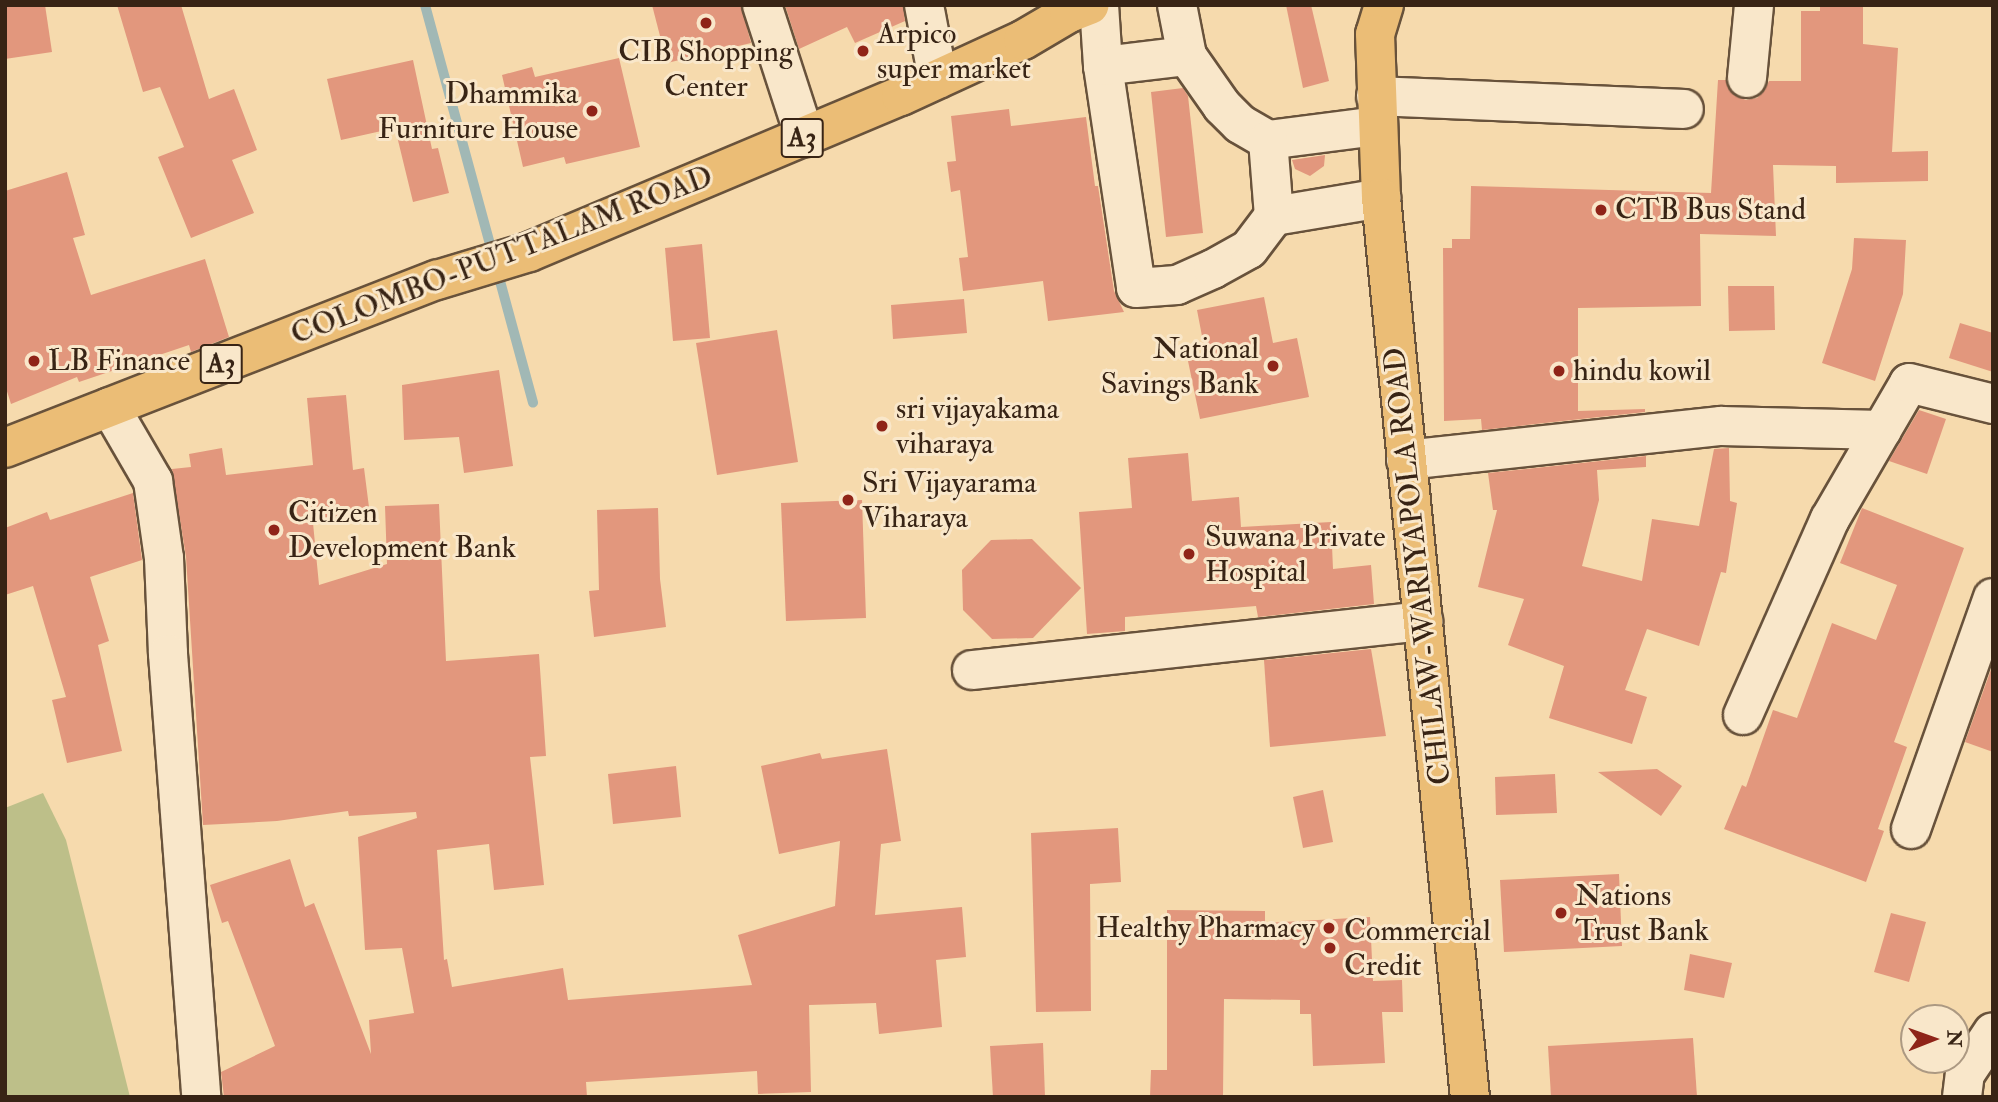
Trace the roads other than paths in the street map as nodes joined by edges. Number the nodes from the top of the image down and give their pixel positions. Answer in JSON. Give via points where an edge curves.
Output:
{"nodes":[{"id":1,"x":762,"y":5,"type":"edge"},
{"id":2,"x":924,"y":5,"type":"edge"},
{"id":3,"x":1177,"y":5,"type":"edge"},
{"id":4,"x":1754,"y":5,"type":"edge"},
{"id":5,"x":1084,"y":7,"type":"edge"},
{"id":6,"x":1374,"y":15,"type":"edge"},
{"id":7,"x":1187,"y":56,"type":"junction"},
{"id":8,"x":1102,"y":66,"type":"junction"},
{"id":9,"x":1747,"y":78,"type":"dead end"},
{"id":10,"x":938,"y":79,"type":"junction"},
{"id":11,"x":1684,"y":109,"type":"dead end"},
{"id":12,"x":1376,"y":111,"type":"junction"},
{"id":13,"x":805,"y":137,"type":"junction"},
{"id":14,"x":1268,"y":140,"type":"junction"},
{"id":15,"x":1381,"y":198,"type":"junction"},
{"id":16,"x":1274,"y":216,"type":"junction"},
{"id":17,"x":1993,"y":404,"type":"edge"},
{"id":18,"x":110,"y":407,"type":"junction"},
{"id":19,"x":1882,"y":430,"type":"junction"},
{"id":20,"x":7,"y":442,"type":"edge"},
{"id":21,"x":1406,"y":460,"type":"junction"},
{"id":22,"x":1993,"y":598,"type":"edge"},
{"id":23,"x":1423,"y":621,"type":"junction"},
{"id":24,"x":972,"y":670,"type":"dead end"},
{"id":25,"x":1743,"y":715,"type":"dead end"},
{"id":26,"x":1911,"y":829,"type":"dead end"},
{"id":27,"x":1993,"y":1032,"type":"edge"},
{"id":28,"x":201,"y":1097,"type":"edge"},
{"id":29,"x":1471,"y":1097,"type":"edge"},
{"id":30,"x":1962,"y":1097,"type":"edge"}],
"edges":[{"from":1,"to":13,"type":"street"},
{"from":2,"to":10,"type":"street"},
{"from":3,"to":7,"type":"street"},
{"from":4,"to":9,"type":"street"},
{"from":5,"to":8,"type":"street"},
{"from":5,"to":10,"type":"main road","name":"COLOMBO-PUTTALAM ROAD","number":"A3"},
{"from":6,"to":12,"type":"main road","name":"CHILAW-WARIYAPOLA ROAD"},
{"from":7,"to":8,"type":"street"},
{"from":7,"to":14,"type":"street","via":[[1222,106],[1240,124]]},
{"from":8,"to":16,"type":"street","via":[[1136,288],[1178,285],[1213,269],[1249,249]]},
{"from":10,"to":13,"type":"main road","name":"COLOMBO-PUTTALAM ROAD","number":"A3"},
{"from":11,"to":12,"type":"street"},
{"from":12,"to":14,"type":"street"},
{"from":12,"to":15,"type":"main road","name":"CHILAW-WARIYAPOLA ROAD"},
{"from":13,"to":18,"type":"main road","name":"COLOMBO-PUTTALAM ROAD","number":"A3","via":[[529,252],[437,280]]},
{"from":14,"to":16,"type":"street"},
{"from":15,"to":16,"type":"street"},
{"from":15,"to":21,"type":"main road","name":"CHILAW-WARIYAPOLA ROAD"},
{"from":17,"to":19,"type":"street","via":[[1909,383]]},
{"from":18,"to":20,"type":"main road","name":"COLOMBO-PUTTALAM ROAD","number":"A3"},
{"from":18,"to":28,"type":"street","via":[[153,481],[164,558]]},
{"from":19,"to":21,"type":"street","via":[[1720,426]]},
{"from":19,"to":25,"type":"street","via":[[1830,519]]},
{"from":21,"to":23,"type":"main road","name":"CHILAW-WARIYAPOLA ROAD"},
{"from":22,"to":26,"type":"street"},
{"from":23,"to":24,"type":"street"},
{"from":23,"to":29,"type":"main road","name":"CHILAW-WARIYAPOLA ROAD"},
{"from":27,"to":30,"type":"street","via":[[1965,1074]]}]}
